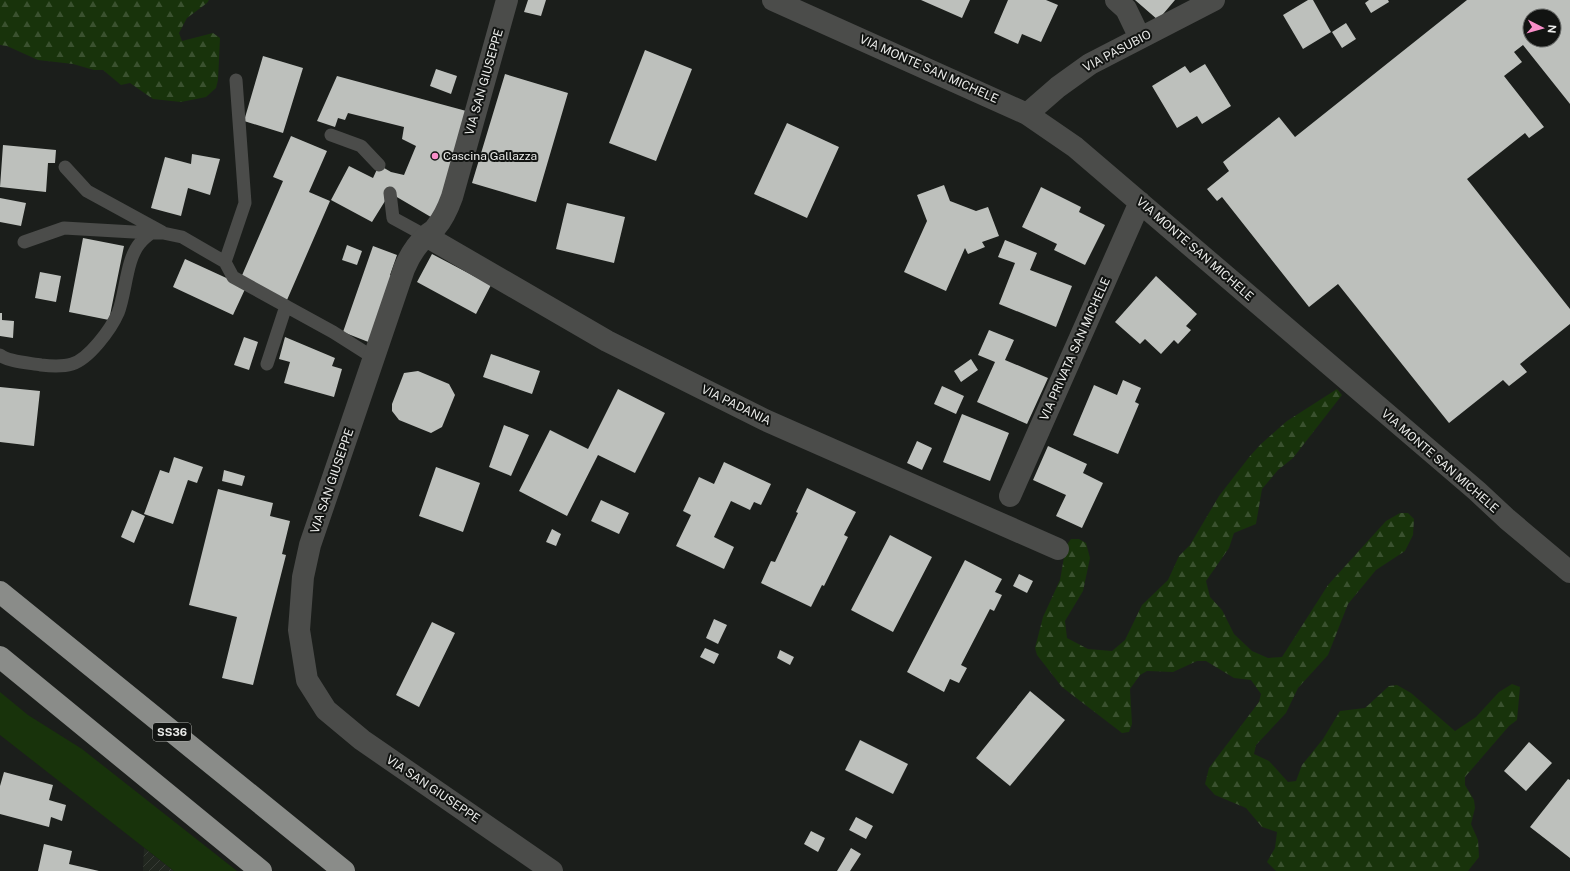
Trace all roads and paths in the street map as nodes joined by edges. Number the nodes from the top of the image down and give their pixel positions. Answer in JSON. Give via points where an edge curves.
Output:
{"nodes":[{"id":1,"x":507,"y":0,"type":"edge"},
{"id":2,"x":773,"y":0,"type":"edge"},
{"id":3,"x":1116,"y":0,"type":"edge"},
{"id":4,"x":1214,"y":0,"type":"edge"},
{"id":5,"x":1140,"y":38,"type":"junction"},
{"id":6,"x":236,"y":80,"type":"dead end"},
{"id":7,"x":1027,"y":114,"type":"junction"},
{"id":8,"x":331,"y":135,"type":"dead end"},
{"id":9,"x":379,"y":165,"type":"dead end"},
{"id":10,"x":65,"y":167,"type":"dead end"},
{"id":11,"x":390,"y":193,"type":"dead end"},
{"id":12,"x":1140,"y":202,"type":"junction"},
{"id":13,"x":157,"y":233,"type":"junction"},
{"id":14,"x":426,"y":236,"type":"junction"},
{"id":15,"x":24,"y":242,"type":"dead end"},
{"id":16,"x":226,"y":262,"type":"junction"},
{"id":17,"x":286,"y":306,"type":"junction"},
{"id":18,"x":0,"y":355,"type":"edge"},
{"id":19,"x":374,"y":358,"type":"junction"},
{"id":20,"x":267,"y":364,"type":"dead end"},
{"id":21,"x":1010,"y":496,"type":"dead end"},
{"id":22,"x":1058,"y":549,"type":"dead end"},
{"id":23,"x":1570,"y":572,"type":"edge"},
{"id":24,"x":0,"y":592,"type":"edge"},
{"id":25,"x":0,"y":657,"type":"edge"},
{"id":26,"x":0,"y":663,"type":"edge"},
{"id":27,"x":34,"y":684,"type":"junction"},
{"id":28,"x":261,"y":871,"type":"edge"},
{"id":29,"x":344,"y":871,"type":"edge"},
{"id":30,"x":552,"y":871,"type":"edge"}],
"edges":[{"from":1,"to":14,"type":"street","name":"VIA SAN GIUSEPPE","via":[[446,215]]},
{"from":2,"to":7,"type":"street","name":"VIA MONTE SAN MICHELE"},
{"from":3,"to":5,"type":"street","via":[[1126,10]]},
{"from":4,"to":5,"type":"street","name":"VIA PASUBIO"},
{"from":5,"to":7,"type":"street","name":"VIA PASUBIO","via":[[1078,72]]},
{"from":6,"to":16,"type":"lane","via":[[245,203]]},
{"from":7,"to":12,"type":"street","name":"VIA MONTE SAN MICHELE","via":[[1075,147]]},
{"from":8,"to":9,"type":"lane","via":[[361,146]]},
{"from":10,"to":13,"type":"lane","via":[[86,191]]},
{"from":11,"to":14,"type":"lane","via":[[393,218]]},
{"from":12,"to":21,"type":"street","name":"VIA PRIVATA SAN MICHELE"},
{"from":12,"to":23,"type":"street","name":"VIA MONTE SAN MICHELE"},
{"from":13,"to":15,"type":"lane","via":[[64,228]]},
{"from":13,"to":16,"type":"lane","via":[[182,237]]},
{"from":13,"to":18,"type":"lane","via":[[139,244],[131,261],[118,313],[90,352],[72,364],[54,366],[26,363]]},
{"from":14,"to":19,"type":"street","name":"VIA SAN GIUSEPPE","via":[[410,256],[404,269]]},
{"from":14,"to":22,"type":"street","name":"VIA PADANIA","via":[[607,341],[765,420]]},
{"from":16,"to":17,"type":"lane","via":[[233,278]]},
{"from":17,"to":19,"type":"lane"},
{"from":17,"to":20,"type":"lane"},
{"from":19,"to":30,"type":"street","name":"VIA SAN GIUSEPPE","via":[[310,545],[303,577],[299,630],[307,680],[326,710],[362,740]]},
{"from":24,"to":29,"type":"highway","number":"SS36"},
{"from":25,"to":27,"type":"highway"},
{"from":26,"to":27,"type":"lane"},
{"from":27,"to":28,"type":"highway"}]}
